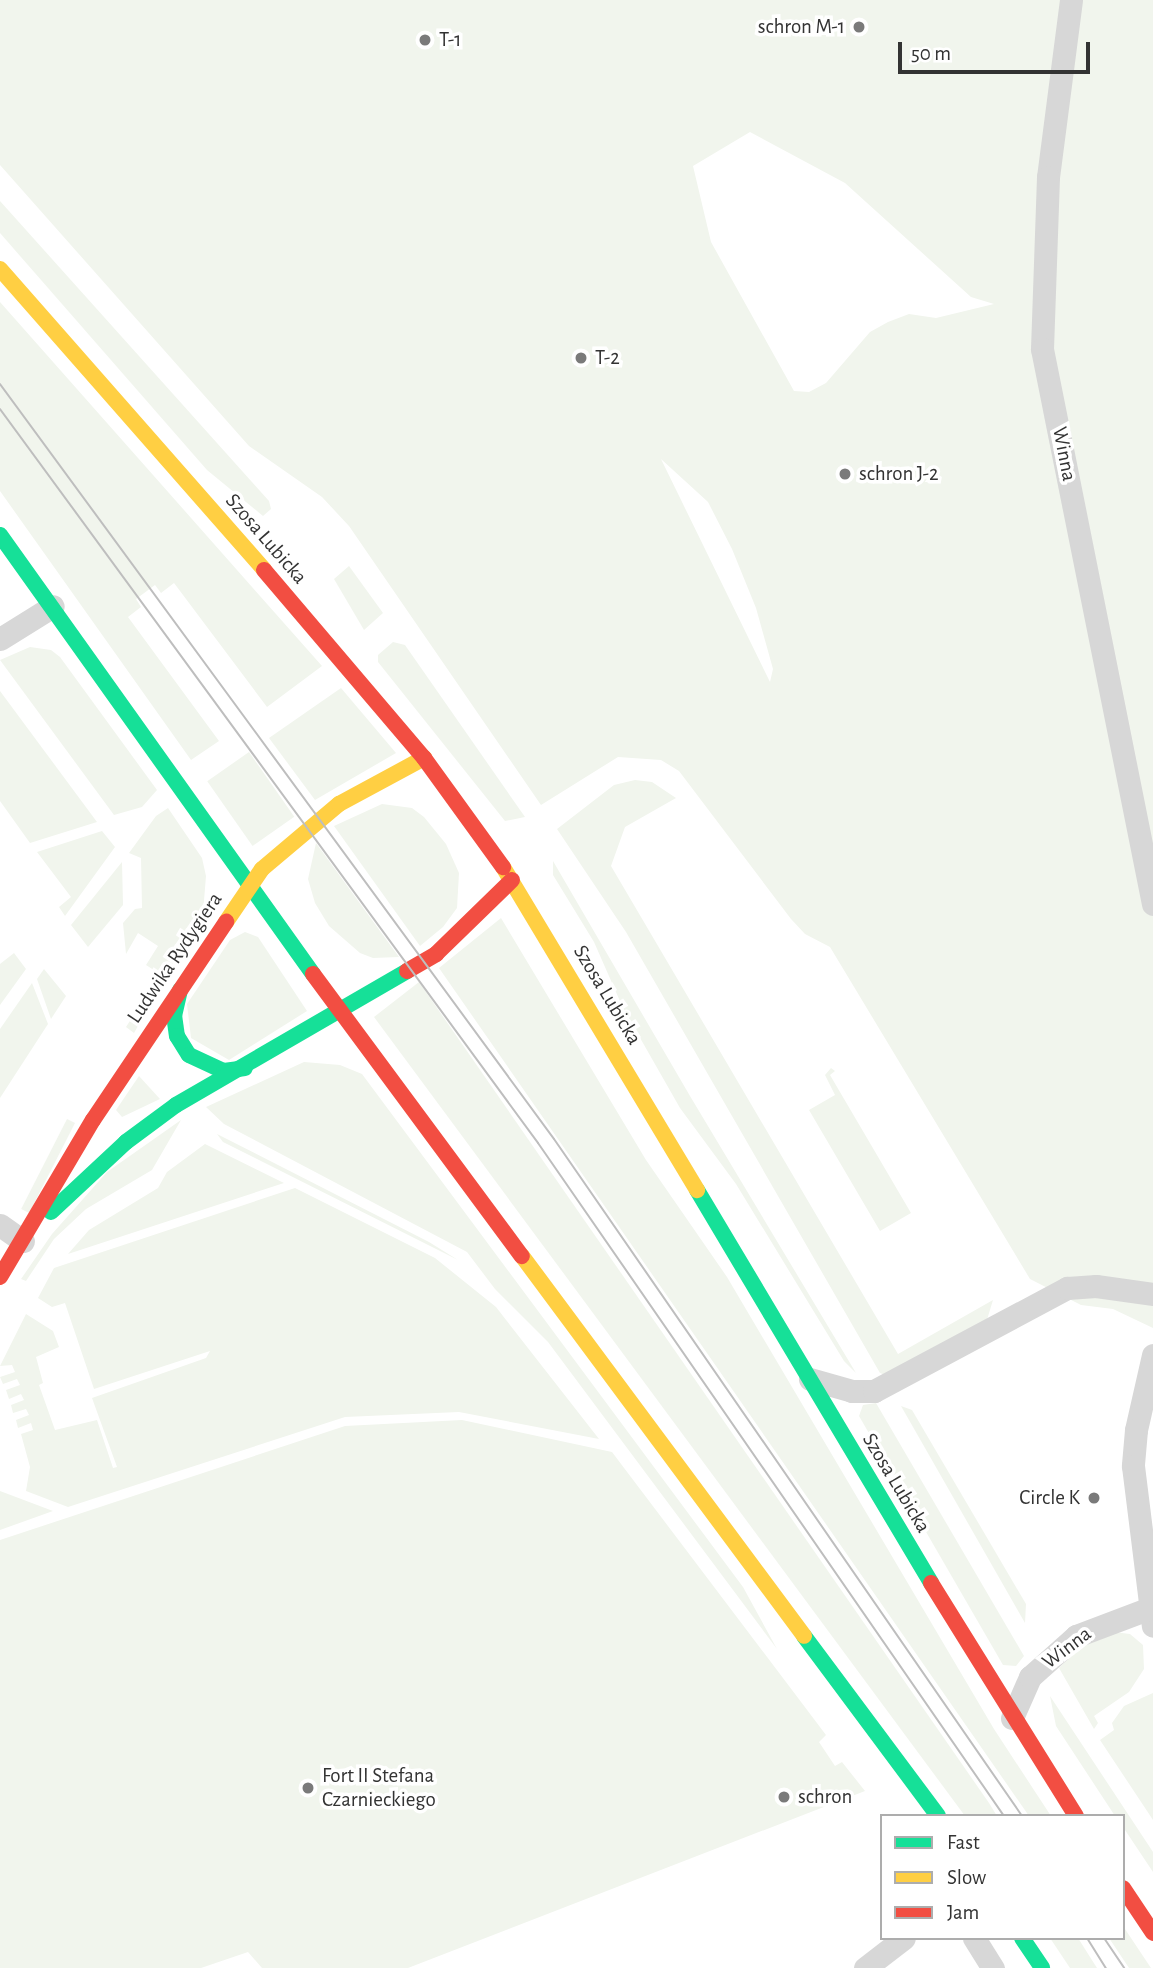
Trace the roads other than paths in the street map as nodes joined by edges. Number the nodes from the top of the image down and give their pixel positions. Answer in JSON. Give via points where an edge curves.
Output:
{"nodes":[{"id":1,"x":1071,"y":0,"type":"edge"},
{"id":2,"x":0,"y":269,"type":"edge"},
{"id":3,"x":0,"y":535,"type":"edge"},
{"id":4,"x":53,"y":606,"type":"junction"},
{"id":5,"x":0,"y":639,"type":"edge"},
{"id":6,"x":424,"y":758,"type":"junction"},
{"id":7,"x":512,"y":880,"type":"junction"},
{"id":8,"x":250,"y":886,"type":"junction"},
{"id":9,"x":1153,"y":904,"type":"edge"},
{"id":10,"x":182,"y":983,"type":"junction"},
{"id":11,"x":341,"y":1011,"type":"junction"},
{"id":12,"x":247,"y":1068,"type":"junction"},
{"id":13,"x":0,"y":1225,"type":"edge"},
{"id":14,"x":23,"y":1241,"type":"junction"},
{"id":15,"x":0,"y":1277,"type":"edge"},
{"id":16,"x":1153,"y":1294,"type":"edge"},
{"id":17,"x":1153,"y":1356,"type":"edge"},
{"id":18,"x":810,"y":1379,"type":"junction"},
{"id":19,"x":1152,"y":1617,"type":"edge"},
{"id":20,"x":1012,"y":1718,"type":"junction"},
{"id":21,"x":937,"y":1814,"type":"edge"},
{"id":22,"x":1075,"y":1814,"type":"edge"},
{"id":23,"x":1125,"y":1891,"type":"edge"},
{"id":24,"x":1153,"y":1933,"type":"edge"},
{"id":25,"x":901,"y":1940,"type":"edge"},
{"id":26,"x":975,"y":1940,"type":"edge"},
{"id":27,"x":1023,"y":1940,"type":"edge"},
{"id":28,"x":865,"y":1968,"type":"edge"},
{"id":29,"x":993,"y":1968,"type":"edge"},
{"id":30,"x":1042,"y":1968,"type":"edge"}],
"edges":[{"from":1,"to":9,"type":"street","name":"Winna","via":[[1048,177],[1042,349]]},
{"from":2,"to":6,"type":"main road","name":"Szosa Lubicka"},
{"from":3,"to":4,"type":"main road"},
{"from":4,"to":5,"type":"street"},
{"from":4,"to":8,"type":"main road"},
{"from":6,"to":7,"type":"main road","name":"Szosa Lubicka"},
{"from":6,"to":8,"type":"main road","name":"Ludwika Rydygiera","via":[[339,804],[276,855]]},
{"from":7,"to":11,"type":"main road","name":"Ludwika Rydygiera","via":[[436,954]]},
{"from":7,"to":18,"type":"main road","name":"Szosa Lubicka"},
{"from":8,"to":10,"type":"main road","name":"Ludwika Rydygiera"},
{"from":8,"to":11,"type":"main road"},
{"from":10,"to":12,"type":"main road","via":[[174,1015],[177,1036],[189,1055],[224,1071]]},
{"from":10,"to":14,"type":"main road","name":"Ludwika Rydygiera","via":[[65,1166]]},
{"from":11,"to":12,"type":"main road","name":"Ludwika Rydygiera"},
{"from":11,"to":21,"type":"main road"},
{"from":12,"to":14,"type":"main road","name":"Ludwika Rydygiera","via":[[176,1105],[126,1142]]},
{"from":13,"to":14,"type":"street"},
{"from":14,"to":15,"type":"main road","name":"Ludwika Rydygiera"},
{"from":16,"to":18,"type":"street","via":[[1096,1286],[1067,1288],[908,1377],[874,1391],[852,1391]]},
{"from":17,"to":19,"type":"street","name":"Winna","via":[[1133,1466]]},
{"from":18,"to":20,"type":"main road","name":"Szosa Lubicka"},
{"from":19,"to":20,"type":"street","name":"Winna","via":[[1103,1622],[1062,1647],[1030,1677]]},
{"from":20,"to":22,"type":"main road","name":"Szosa Lubicka"},
{"from":23,"to":24,"type":"main road"},
{"from":25,"to":28,"type":"street"},
{"from":26,"to":29,"type":"street"},
{"from":27,"to":30,"type":"main road"}]}
